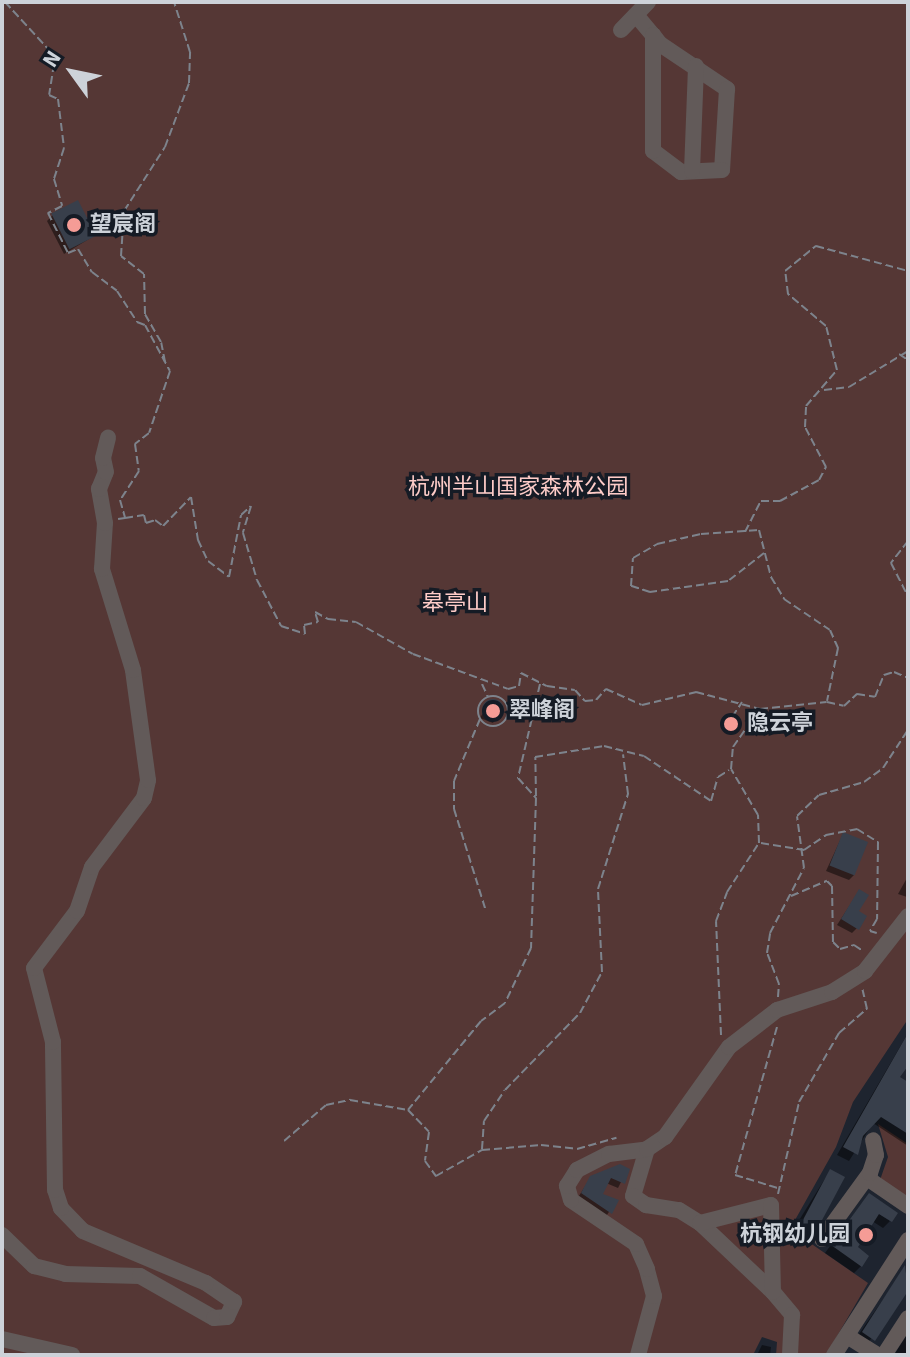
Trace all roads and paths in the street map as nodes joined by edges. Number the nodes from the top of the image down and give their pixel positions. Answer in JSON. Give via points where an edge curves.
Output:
{"nodes":[{"id":1,"x":5,"y":2,"type":"edge"},
{"id":2,"x":174,"y":2,"type":"edge"},
{"id":3,"x":648,"y":2,"type":"edge"},
{"id":4,"x":636,"y":15,"type":"junction"},
{"id":5,"x":621,"y":30,"type":"dead end"},
{"id":6,"x":653,"y":35,"type":"junction"},
{"id":7,"x":696,"y":66,"type":"junction"},
{"id":8,"x":692,"y":171,"type":"junction"},
{"id":9,"x":908,"y":271,"type":"edge"},
{"id":10,"x":908,"y":351,"type":"edge"},
{"id":11,"x":898,"y":354,"type":"junction"},
{"id":12,"x":908,"y":360,"type":"edge"},
{"id":13,"x":165,"y":363,"type":"junction"},
{"id":14,"x":823,"y":390,"type":"junction"},
{"id":15,"x":108,"y":438,"type":"dead end"},
{"id":16,"x":125,"y":518,"type":"junction"},
{"id":17,"x":105,"y":523,"type":"junction"},
{"id":18,"x":745,"y":532,"type":"junction"},
{"id":19,"x":908,"y":541,"type":"edge"},
{"id":20,"x":764,"y":553,"type":"junction"},
{"id":21,"x":908,"y":597,"type":"edge"},
{"id":22,"x":908,"y":678,"type":"edge"},
{"id":23,"x":481,"y":683,"type":"junction"},
{"id":24,"x":540,"y":683,"type":"junction"},
{"id":25,"x":488,"y":698,"type":"junction"},
{"id":26,"x":742,"y":702,"type":"junction"},
{"id":27,"x":827,"y":702,"type":"junction"},
{"id":28,"x":760,"y":709,"type":"junction"},
{"id":29,"x":732,"y":717,"type":"dead end"},
{"id":30,"x":480,"y":719,"type":"junction"},
{"id":31,"x":908,"y":730,"type":"edge"},
{"id":32,"x":623,"y":754,"type":"junction"},
{"id":33,"x":731,"y":769,"type":"junction"},
{"id":34,"x":536,"y":798,"type":"junction"},
{"id":35,"x":759,"y":843,"type":"junction"},
{"id":36,"x":804,"y":850,"type":"junction"},
{"id":37,"x":788,"y":898,"type":"junction"},
{"id":38,"x":486,"y":911,"type":"dead end"},
{"id":39,"x":908,"y":916,"type":"edge"},
{"id":40,"x":894,"y":938,"type":"junction"},
{"id":41,"x":865,"y":971,"type":"junction"},
{"id":42,"x":777,"y":1010,"type":"junction"},
{"id":43,"x":719,"y":1060,"type":"junction"},
{"id":44,"x":408,"y":1110,"type":"junction"},
{"id":45,"x":620,"y":1139,"type":"dead end"},
{"id":46,"x":873,"y":1140,"type":"dead end"},
{"id":47,"x":284,"y":1141,"type":"dead end"},
{"id":48,"x":647,"y":1149,"type":"junction"},
{"id":49,"x":482,"y":1150,"type":"junction"},
{"id":50,"x":867,"y":1178,"type":"junction"},
{"id":51,"x":781,"y":1189,"type":"junction"},
{"id":52,"x":771,"y":1205,"type":"junction"},
{"id":53,"x":908,"y":1206,"type":"edge"},
{"id":54,"x":700,"y":1223,"type":"junction"},
{"id":55,"x":2,"y":1235,"type":"edge"},
{"id":56,"x":822,"y":1239,"type":"dead end"},
{"id":57,"x":905,"y":1251,"type":"edge"},
{"id":58,"x":773,"y":1292,"type":"junction"},
{"id":59,"x":908,"y":1318,"type":"edge"},
{"id":60,"x":847,"y":1336,"type":"junction"},
{"id":61,"x":2,"y":1339,"type":"edge"},
{"id":62,"x":72,"y":1355,"type":"edge"},
{"id":63,"x":638,"y":1355,"type":"edge"},
{"id":64,"x":790,"y":1355,"type":"edge"},
{"id":65,"x":834,"y":1355,"type":"edge"},
{"id":66,"x":877,"y":1355,"type":"edge"},
{"id":67,"x":884,"y":1355,"type":"edge"}],
"edges":[{"from":1,"to":13,"type":"path","via":[[51,52],[54,64],[49,95],[58,99],[64,148],[54,179],[62,206],[48,213],[68,253],[78,249],[92,272],[117,291],[137,322],[145,325]]},
{"from":2,"to":13,"type":"path","via":[[190,52],[189,83],[165,147],[124,211],[121,256],[144,274],[145,314],[161,342]]},
{"from":3,"to":4,"type":"street"},
{"from":4,"to":5,"type":"street"},
{"from":4,"to":6,"type":"street"},
{"from":6,"to":7,"type":"street"},
{"from":6,"to":8,"type":"street","via":[[653,151],[681,172]]},
{"from":7,"to":8,"type":"street"},
{"from":7,"to":8,"type":"street","via":[[727,89],[722,170]]},
{"from":9,"to":14,"type":"path","via":[[816,246],[785,271],[788,294],[826,326],[837,370]]},
{"from":10,"to":11,"type":"path"},
{"from":11,"to":12,"type":"path"},
{"from":11,"to":14,"type":"path","via":[[849,387]]},
{"from":13,"to":16,"type":"path","via":[[170,371],[149,433],[135,444],[139,471],[120,500]]},
{"from":14,"to":18,"type":"path","via":[[806,406],[805,427],[826,467],[819,480],[780,501],[761,501]]},
{"from":15,"to":17,"type":"street","via":[[99,489]]},
{"from":16,"to":17,"type":"path"},
{"from":16,"to":23,"type":"path","via":[[144,515],[146,523],[155,520],[163,526],[191,497],[198,540],[208,561],[229,577],[241,515],[251,506],[243,533],[257,580],[281,626],[305,634],[304,625],[318,622],[315,612],[356,622]]},
{"from":17,"to":55,"type":"street","via":[[102,569],[133,670],[148,780],[144,798],[92,867],[77,911],[34,968],[53,1042],[55,1190],[61,1208],[83,1231],[206,1283],[234,1302],[227,1317],[214,1318],[140,1276],[65,1274],[34,1266]]},
{"from":18,"to":20,"type":"path","via":[[759,530]]},
{"from":18,"to":20,"type":"path","via":[[657,544],[633,558],[631,586],[650,592],[728,581]]},
{"from":19,"to":21,"type":"path","via":[[891,563]]},
{"from":20,"to":27,"type":"path","via":[[784,599],[830,630],[838,648]]},
{"from":22,"to":27,"type":"path","via":[[894,672],[884,675],[875,697],[857,694],[844,706]]},
{"from":23,"to":24,"type":"path","via":[[488,680],[515,689],[521,673]]},
{"from":23,"to":25,"type":"path"},
{"from":24,"to":26,"type":"path","via":[[575,690],[585,701],[596,700],[606,689],[642,705],[696,692]]},
{"from":24,"to":34,"type":"path","via":[[518,778]]},
{"from":25,"to":30,"type":"path","via":[[480,705]]},
{"from":25,"to":30,"type":"path","via":[[504,702],[507,715],[493,726]]},
{"from":26,"to":28,"type":"path"},
{"from":26,"to":29,"type":"path"},
{"from":27,"to":28,"type":"path"},
{"from":28,"to":33,"type":"path","via":[[733,747]]},
{"from":30,"to":38,"type":"path","via":[[454,781],[454,809]]},
{"from":31,"to":36,"type":"path","via":[[895,756],[864,782],[805,803],[796,835]]},
{"from":32,"to":33,"type":"path","via":[[655,762],[711,801],[718,777]]},
{"from":32,"to":34,"type":"path","via":[[604,746],[535,757]]},
{"from":32,"to":49,"type":"path","via":[[628,794],[598,889],[602,972],[580,1013],[505,1090],[484,1121]]},
{"from":33,"to":35,"type":"path","via":[[758,815]]},
{"from":34,"to":44,"type":"path","via":[[531,948],[505,1003],[481,1021]]},
{"from":35,"to":36,"type":"path"},
{"from":35,"to":43,"type":"path","via":[[727,892],[716,921]]},
{"from":36,"to":37,"type":"path","via":[[804,868]]},
{"from":36,"to":40,"type":"path","via":[[826,835],[857,829],[878,842],[877,919],[870,931]]},
{"from":37,"to":41,"type":"path","via":[[827,881],[832,886],[833,942],[840,949],[862,948]]},
{"from":37,"to":42,"type":"path","via":[[770,933],[767,953],[779,984]]},
{"from":39,"to":40,"type":"street"},
{"from":40,"to":41,"type":"street"},
{"from":41,"to":42,"type":"street","via":[[832,992]]},
{"from":41,"to":51,"type":"path","via":[[861,996],[867,1009],[832,1042],[799,1102],[781,1166]]},
{"from":42,"to":43,"type":"street"},
{"from":42,"to":51,"type":"path","via":[[764,1082],[735,1175]]},
{"from":43,"to":48,"type":"street","via":[[665,1137]]},
{"from":44,"to":47,"type":"path","via":[[350,1100],[326,1105]]},
{"from":44,"to":49,"type":"path","via":[[429,1132],[425,1161],[436,1176]]},
{"from":45,"to":49,"type":"path","via":[[609,1137],[577,1149],[541,1145]]},
{"from":46,"to":50,"type":"street","via":[[876,1155]]},
{"from":48,"to":54,"type":"street","via":[[633,1196],[646,1205],[679,1210]]},
{"from":48,"to":63,"type":"street","via":[[592,1159],[567,1186],[571,1200],[636,1244],[647,1269],[654,1296]]},
{"from":50,"to":53,"type":"street"},
{"from":50,"to":56,"type":"street"},
{"from":51,"to":52,"type":"path"},
{"from":52,"to":54,"type":"street"},
{"from":52,"to":58,"type":"street"},
{"from":54,"to":58,"type":"street"},
{"from":57,"to":60,"type":"street"},
{"from":58,"to":64,"type":"street","via":[[792,1315]]},
{"from":59,"to":67,"type":"street"},
{"from":60,"to":65,"type":"street"},
{"from":60,"to":66,"type":"street"},
{"from":61,"to":62,"type":"street"}]}
